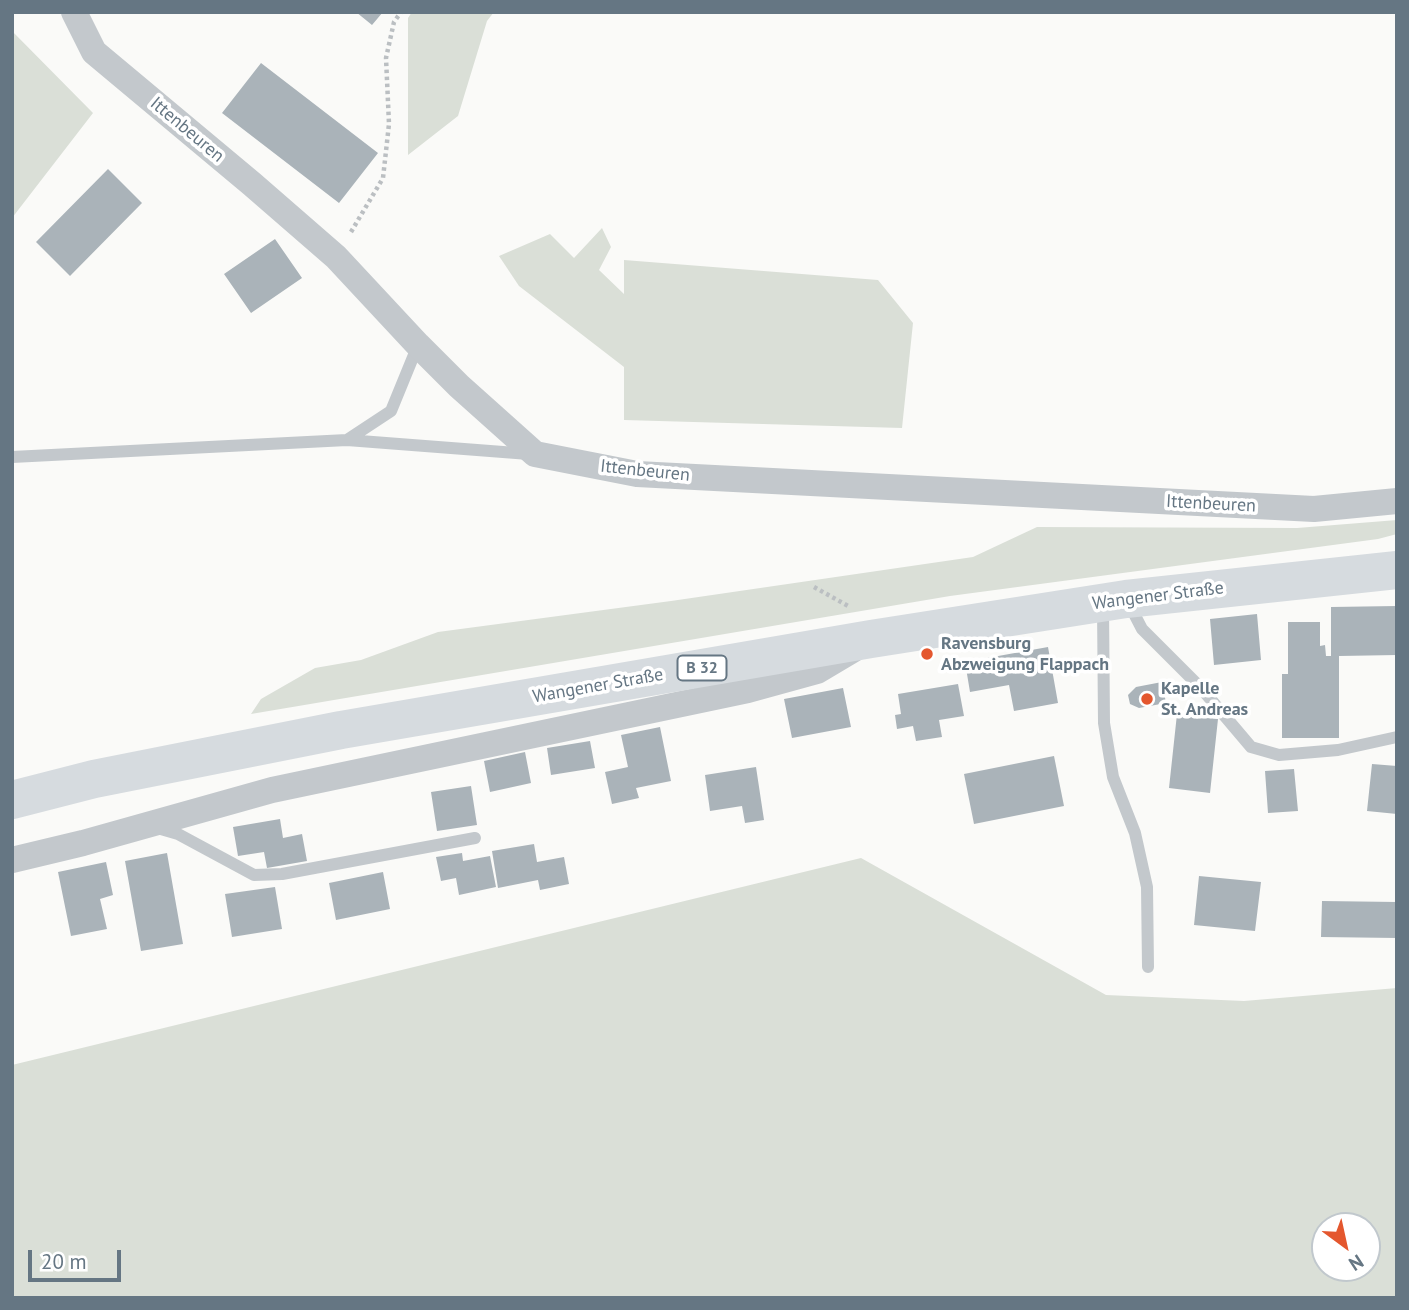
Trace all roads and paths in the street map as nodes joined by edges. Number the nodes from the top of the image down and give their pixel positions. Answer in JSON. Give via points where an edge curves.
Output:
{"nodes":[{"id":1,"x":74,"y":12,"type":"edge"},
{"id":2,"x":401,"y":12,"type":"edge"},
{"id":3,"x":336,"y":257,"type":"junction"},
{"id":4,"x":418,"y":345,"type":"junction"},
{"id":5,"x":347,"y":440,"type":"junction"},
{"id":6,"x":536,"y":454,"type":"junction"},
{"id":7,"x":12,"y":457,"type":"edge"},
{"id":8,"x":1397,"y":501,"type":"edge"},
{"id":9,"x":1397,"y":570,"type":"edge"},
{"id":10,"x":814,"y":587,"type":"dead end"},
{"id":11,"x":1114,"y":601,"type":"junction"},
{"id":12,"x":864,"y":625,"type":"junction"},
{"id":13,"x":1397,"y":737,"type":"edge"},
{"id":14,"x":12,"y":800,"type":"edge"},
{"id":15,"x":147,"y":825,"type":"junction"},
{"id":16,"x":475,"y":838,"type":"dead end"},
{"id":17,"x":12,"y":860,"type":"edge"},
{"id":18,"x":1148,"y":967,"type":"dead end"}],
"edges":[{"from":1,"to":3,"type":"street","name":"Ittenbeuren","via":[[94,52]]},
{"from":2,"to":3,"type":"path","via":[[394,22],[386,58],[390,124],[383,178]]},
{"from":3,"to":4,"type":"street","name":"Ittenbeuren"},
{"from":4,"to":5,"type":"lane","via":[[391,411]]},
{"from":4,"to":6,"type":"street","name":"Ittenbeuren"},
{"from":5,"to":6,"type":"lane"},
{"from":5,"to":7,"type":"lane"},
{"from":6,"to":8,"type":"street","name":"Ittenbeuren","via":[[637,474],[1314,509]]},
{"from":9,"to":11,"type":"main road","name":"Wangener Straße","number":"B 32"},
{"from":10,"to":12,"type":"path"},
{"from":11,"to":12,"type":"main road","name":"Wangener Straße","number":"B 32"},
{"from":11,"to":13,"type":"lane","via":[[1201,688],[1251,747],[1279,755],[1338,750]]},
{"from":11,"to":18,"type":"lane","via":[[1104,723],[1113,777],[1135,833],[1147,887]]},
{"from":12,"to":14,"type":"main road","name":"Wangener Straße","number":"B 32","via":[[94,779]]},
{"from":12,"to":15,"type":"street","via":[[817,671],[748,690],[272,790]]},
{"from":15,"to":16,"type":"lane","via":[[178,835],[254,875],[282,874]]},
{"from":15,"to":17,"type":"street"}]}
